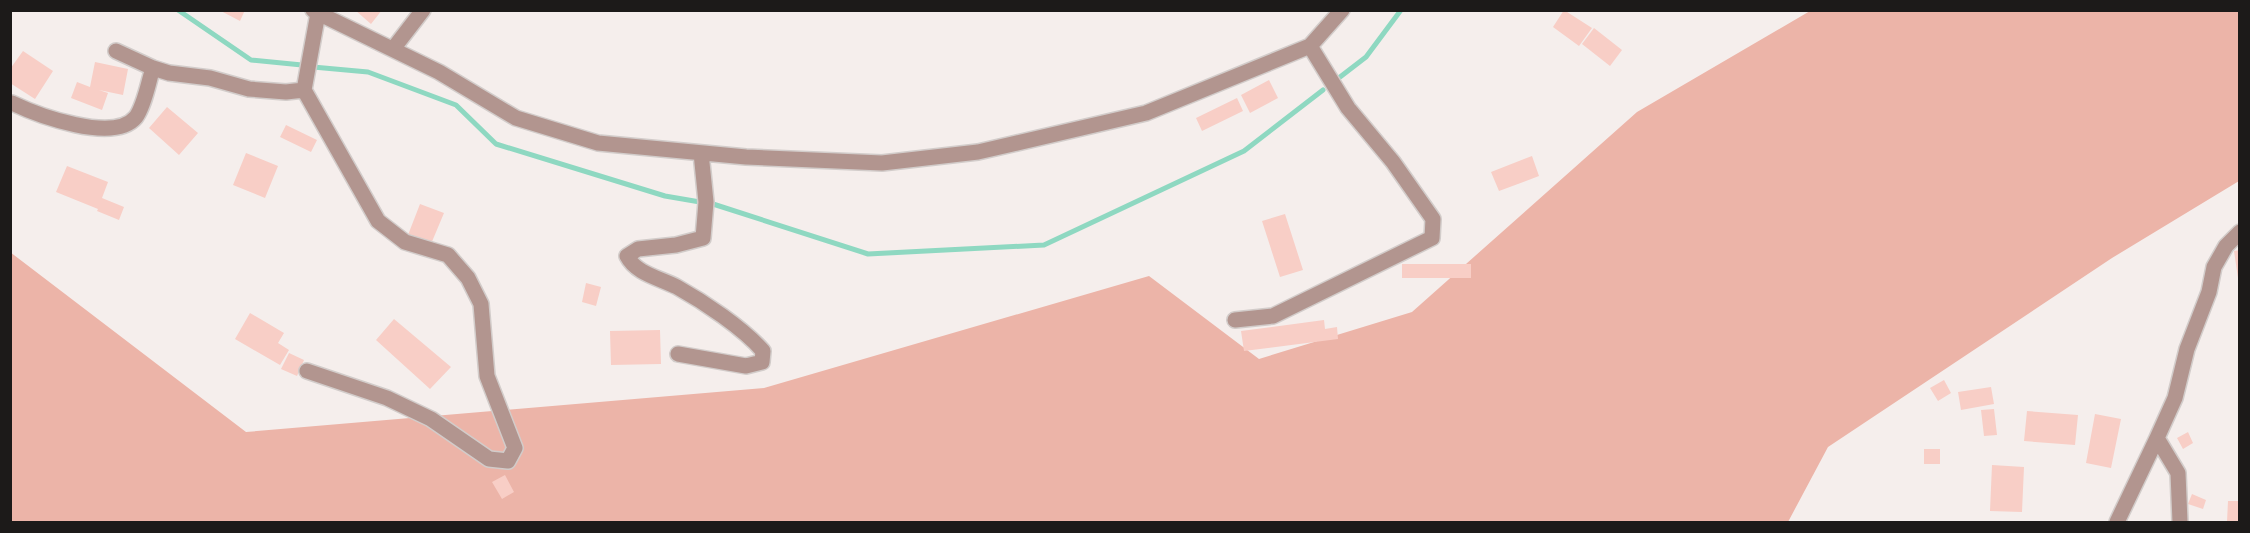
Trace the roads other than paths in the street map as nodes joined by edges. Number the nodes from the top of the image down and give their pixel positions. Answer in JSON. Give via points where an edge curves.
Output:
{"nodes":[{"id":1,"x":423,"y":10,"type":"edge"},
{"id":2,"x":1342,"y":10,"type":"edge"},
{"id":3,"x":316,"y":12,"type":"edge"},
{"id":4,"x":1310,"y":46,"type":"junction"},
{"id":5,"x":393,"y":50,"type":"junction"},
{"id":6,"x":116,"y":51,"type":"dead end"},
{"id":7,"x":153,"y":68,"type":"junction"},
{"id":8,"x":304,"y":90,"type":"junction"},
{"id":9,"x":12,"y":104,"type":"edge"},
{"id":10,"x":701,"y":153,"type":"junction"},
{"id":11,"x":2240,"y":232,"type":"edge"},
{"id":12,"x":1234,"y":320,"type":"dead end"},
{"id":13,"x":678,"y":354,"type":"dead end"},
{"id":14,"x":307,"y":371,"type":"dead end"},
{"id":15,"x":2157,"y":438,"type":"junction"},
{"id":16,"x":2117,"y":522,"type":"edge"},
{"id":17,"x":2180,"y":522,"type":"edge"}],
"edges":[{"from":1,"to":5,"type":"street"},
{"from":2,"to":4,"type":"street"},
{"from":3,"to":5,"type":"street"},
{"from":3,"to":8,"type":"street"},
{"from":4,"to":10,"type":"street","via":[[1146,113],[978,152],[882,163]]},
{"from":4,"to":12,"type":"street","via":[[1348,108],[1433,219],[1432,238],[1273,316]]},
{"from":5,"to":10,"type":"street","via":[[439,72],[516,118],[598,143]]},
{"from":6,"to":7,"type":"street"},
{"from":7,"to":8,"type":"street","via":[[249,89]]},
{"from":7,"to":9,"type":"street","via":[[136,116],[124,125],[75,125]]},
{"from":8,"to":14,"type":"street","via":[[378,221],[405,242],[448,255],[468,278],[481,304],[487,376],[515,448],[508,461],[489,459],[431,419],[387,398]]},
{"from":10,"to":13,"type":"street","via":[[706,202],[703,238],[638,249],[627,256],[632,266],[678,287],[753,340],[763,351],[762,362],[746,366]]},
{"from":11,"to":15,"type":"street","via":[[2214,267],[2175,398]]},
{"from":15,"to":16,"type":"street"},
{"from":15,"to":17,"type":"street","via":[[2178,473]]}]}
